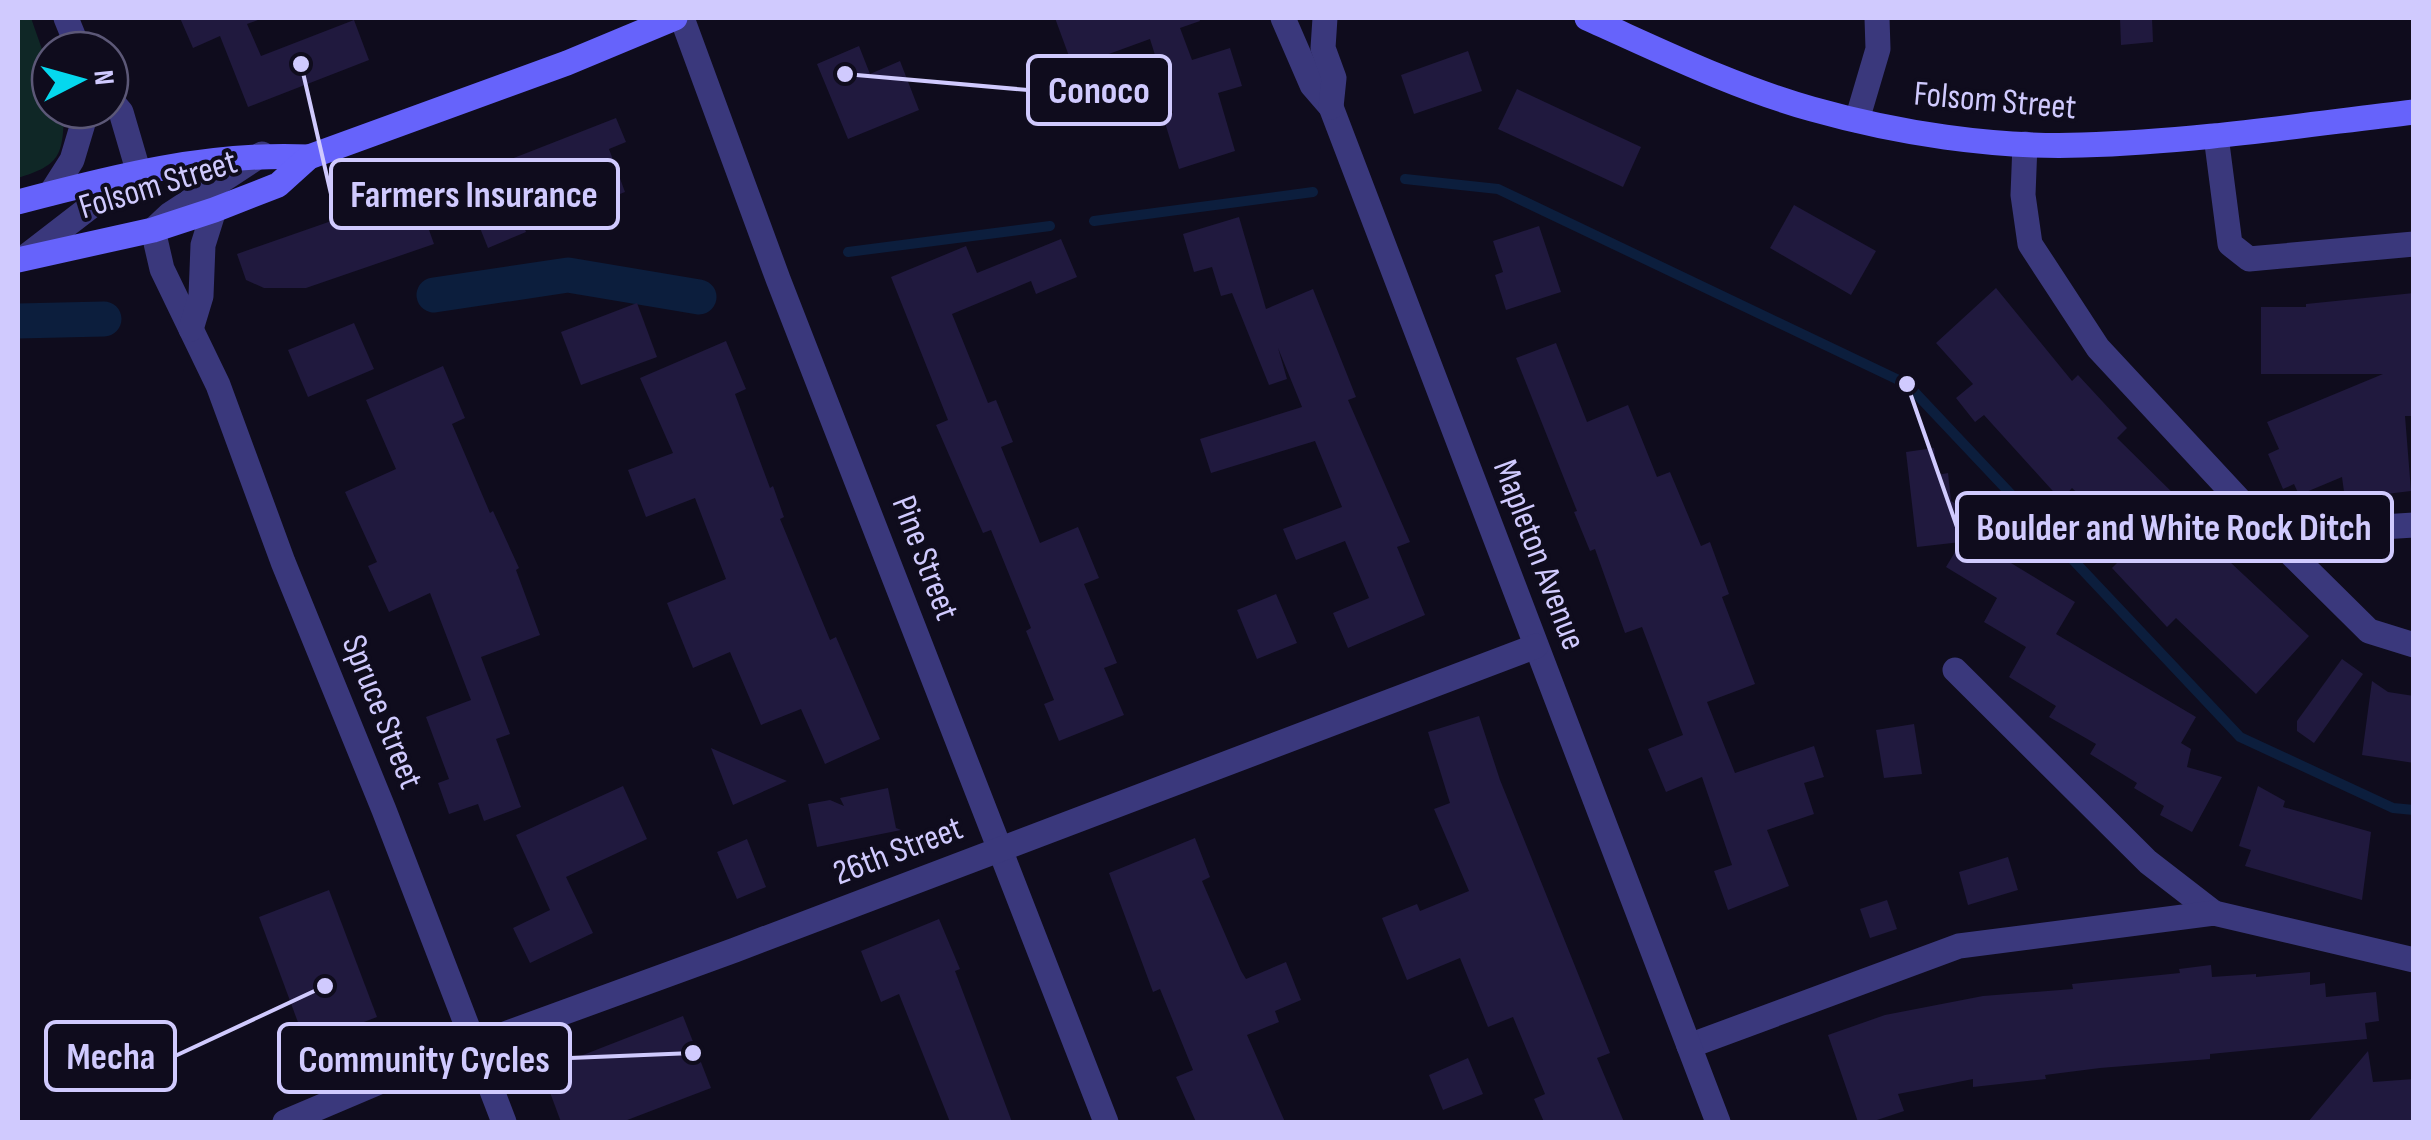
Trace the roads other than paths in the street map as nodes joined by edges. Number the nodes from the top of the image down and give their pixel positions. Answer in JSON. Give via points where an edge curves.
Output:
{"nodes":[{"id":1,"x":678,"y":18,"type":"edge"},
{"id":2,"x":1283,"y":18,"type":"edge"},
{"id":3,"x":1325,"y":18,"type":"edge"},
{"id":4,"x":1587,"y":18,"type":"edge"},
{"id":5,"x":1877,"y":18,"type":"edge"},
{"id":6,"x":1331,"y":107,"type":"junction"},
{"id":7,"x":2414,"y":112,"type":"edge"},
{"id":8,"x":1856,"y":120,"type":"junction"},
{"id":9,"x":81,"y":130,"type":"edge"},
{"id":10,"x":126,"y":130,"type":"edge"},
{"id":11,"x":2216,"y":136,"type":"junction"},
{"id":12,"x":2025,"y":144,"type":"junction"},
{"id":13,"x":262,"y":154,"type":"junction"},
{"id":14,"x":308,"y":157,"type":"junction"},
{"id":15,"x":138,"y":170,"type":"junction"},
{"id":16,"x":51,"y":193,"type":"junction"},
{"id":17,"x":18,"y":202,"type":"edge"},
{"id":18,"x":214,"y":210,"type":"junction"},
{"id":19,"x":152,"y":230,"type":"junction"},
{"id":20,"x":2414,"y":244,"type":"edge"},
{"id":21,"x":21,"y":259,"type":"edge"},
{"id":22,"x":191,"y":329,"type":"junction"},
{"id":23,"x":2414,"y":525,"type":"edge"},
{"id":24,"x":2271,"y":534,"type":"junction"},
{"id":25,"x":2414,"y":645,"type":"edge"},
{"id":26,"x":1536,"y":646,"type":"junction"},
{"id":27,"x":1956,"y":670,"type":"dead end"},
{"id":28,"x":1001,"y":850,"type":"junction"},
{"id":29,"x":2214,"y":913,"type":"junction"},
{"id":30,"x":2414,"y":960,"type":"edge"},
{"id":31,"x":472,"y":1046,"type":"junction"},
{"id":32,"x":1689,"y":1046,"type":"junction"},
{"id":33,"x":285,"y":1122,"type":"edge"},
{"id":34,"x":504,"y":1122,"type":"edge"},
{"id":35,"x":1106,"y":1122,"type":"edge"},
{"id":36,"x":1718,"y":1122,"type":"edge"}],
"edges":[{"from":1,"to":14,"type":"main road","name":"Folsom Street"},
{"from":1,"to":28,"type":"street","name":"Pine Street"},
{"from":2,"to":6,"type":"street","name":"Mapleton Avenue","via":[[1312,86]]},
{"from":3,"to":6,"type":"street"},
{"from":4,"to":8,"type":"main road","name":"Folsom Street","via":[[1712,74]]},
{"from":5,"to":8,"type":"street","via":[[1878,49]]},
{"from":6,"to":26,"type":"street","name":"Mapleton Avenue"},
{"from":7,"to":11,"type":"main road","name":"Folsom Street"},
{"from":8,"to":12,"type":"main road","name":"Folsom Street"},
{"from":9,"to":16,"type":"street"},
{"from":10,"to":15,"type":"street"},
{"from":11,"to":12,"type":"main road","name":"Folsom Street"},
{"from":11,"to":20,"type":"street","via":[[2230,244],[2249,259]]},
{"from":12,"to":24,"type":"street","via":[[2030,244],[2098,348]]},
{"from":13,"to":14,"type":"main road","name":"Folsom Street"},
{"from":13,"to":15,"type":"main road","name":"Folsom Street"},
{"from":13,"to":19,"type":"street"},
{"from":14,"to":18,"type":"main road","name":"Folsom Street","via":[[278,185]]},
{"from":15,"to":16,"type":"main road","name":"Folsom Street"},
{"from":15,"to":21,"type":"street"},
{"from":16,"to":17,"type":"main road","name":"Folsom Street"},
{"from":18,"to":19,"type":"main road","name":"Folsom Street"},
{"from":18,"to":22,"type":"street"},
{"from":19,"to":21,"type":"main road","name":"Folsom Street"},
{"from":19,"to":22,"type":"street","name":"Spruce Street"},
{"from":22,"to":31,"type":"street","name":"Spruce Street"},
{"from":23,"to":24,"type":"street"},
{"from":24,"to":25,"type":"street","via":[[2369,632]]},
{"from":26,"to":28,"type":"street","name":"26th Street"},
{"from":26,"to":32,"type":"street","name":"Mapleton Avenue"},
{"from":27,"to":29,"type":"street","via":[[2148,862]]},
{"from":28,"to":31,"type":"street","name":"26th Street"},
{"from":28,"to":35,"type":"street","name":"Pine Street"},
{"from":29,"to":30,"type":"street"},
{"from":29,"to":32,"type":"street","via":[[1960,946]]},
{"from":31,"to":33,"type":"street","name":"26th Street"},
{"from":31,"to":34,"type":"street","name":"Spruce Street"},
{"from":32,"to":36,"type":"street","name":"Mapleton Avenue"}]}
